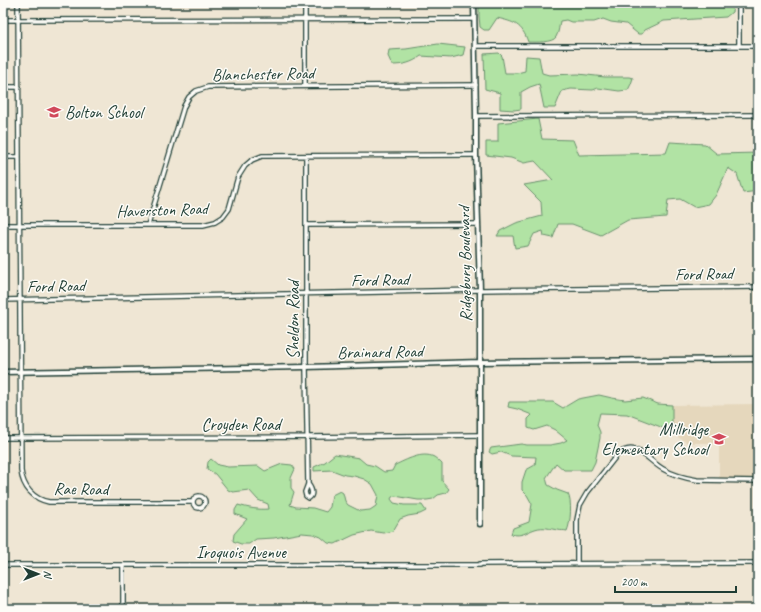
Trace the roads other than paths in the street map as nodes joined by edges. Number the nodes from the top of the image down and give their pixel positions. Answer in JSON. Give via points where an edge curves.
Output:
{"nodes":[{"id":1,"x":18,"y":3,"type":"edge"},
{"id":2,"x":306,"y":3,"type":"edge"},
{"id":3,"x":474,"y":3,"type":"edge"},
{"id":4,"x":739,"y":3,"type":"edge"},
{"id":5,"x":306,"y":19,"type":"junction"},
{"id":6,"x":474,"y":19,"type":"junction"},
{"id":7,"x":3,"y":20,"type":"edge"},
{"id":8,"x":18,"y":20,"type":"junction"},
{"id":9,"x":475,"y":46,"type":"junction"},
{"id":10,"x":739,"y":46,"type":"junction"},
{"id":11,"x":758,"y":46,"type":"edge"},
{"id":12,"x":476,"y":85,"type":"junction"},
{"id":13,"x":305,"y":86,"type":"junction"},
{"id":14,"x":3,"y":87,"type":"edge"},
{"id":15,"x":19,"y":87,"type":"junction"},
{"id":16,"x":758,"y":115,"type":"edge"},
{"id":17,"x":476,"y":116,"type":"junction"},
{"id":18,"x":476,"y":155,"type":"junction"},
{"id":19,"x":306,"y":156,"type":"junction"},
{"id":20,"x":3,"y":157,"type":"edge"},
{"id":21,"x":19,"y":157,"type":"junction"},
{"id":22,"x":478,"y":224,"type":"junction"},
{"id":23,"x":3,"y":225,"type":"edge"},
{"id":24,"x":19,"y":225,"type":"junction"},
{"id":25,"x":148,"y":225,"type":"junction"},
{"id":26,"x":306,"y":225,"type":"junction"},
{"id":27,"x":758,"y":286,"type":"edge"},
{"id":28,"x":480,"y":290,"type":"junction"},
{"id":29,"x":306,"y":294,"type":"junction"},
{"id":30,"x":20,"y":299,"type":"junction"},
{"id":31,"x":3,"y":300,"type":"edge"},
{"id":32,"x":758,"y":359,"type":"edge"},
{"id":33,"x":480,"y":362,"type":"junction"},
{"id":34,"x":306,"y":367,"type":"junction"},
{"id":35,"x":3,"y":372,"type":"edge"},
{"id":36,"x":20,"y":372,"type":"junction"},
{"id":37,"x":480,"y":435,"type":"junction"},
{"id":38,"x":308,"y":437,"type":"junction"},
{"id":39,"x":3,"y":438,"type":"edge"},
{"id":40,"x":21,"y":438,"type":"junction"},
{"id":41,"x":758,"y":481,"type":"edge"},
{"id":42,"x":308,"y":484,"type":"dead end"},
{"id":43,"x":193,"y":502,"type":"dead end"},
{"id":44,"x":480,"y":524,"type":"dead end"},
{"id":45,"x":758,"y":563,"type":"edge"},
{"id":46,"x":577,"y":564,"type":"junction"},
{"id":47,"x":3,"y":565,"type":"edge"},
{"id":48,"x":123,"y":565,"type":"junction"},
{"id":49,"x":123,"y":609,"type":"edge"}],
"edges":[{"from":1,"to":8,"type":"street","name":"Rae Road"},
{"from":2,"to":5,"type":"street"},
{"from":3,"to":6,"type":"street","name":"Ridgebury Boulevard"},
{"from":4,"to":10,"type":"street"},
{"from":5,"to":6,"type":"street"},
{"from":5,"to":8,"type":"street"},
{"from":5,"to":13,"type":"street"},
{"from":6,"to":9,"type":"street","name":"Ridgebury Boulevard"},
{"from":7,"to":8,"type":"street"},
{"from":8,"to":15,"type":"street","name":"Rae Road"},
{"from":9,"to":10,"type":"street"},
{"from":9,"to":12,"type":"street","name":"Ridgebury Boulevard"},
{"from":10,"to":11,"type":"street"},
{"from":12,"to":13,"type":"street","name":"Blanchester Road"},
{"from":12,"to":17,"type":"street","name":"Ridgebury Boulevard"},
{"from":13,"to":25,"type":"street","name":"Blanchester Road","via":[[208,87],[196,91],[189,97],[184,106]]},
{"from":14,"to":15,"type":"street"},
{"from":15,"to":21,"type":"street","name":"Rae Road"},
{"from":16,"to":17,"type":"street"},
{"from":17,"to":18,"type":"street","name":"Ridgebury Boulevard"},
{"from":18,"to":19,"type":"street","name":"Haverston Road"},
{"from":18,"to":22,"type":"street","name":"Ridgebury Boulevard"},
{"from":19,"to":25,"type":"street","name":"Haverston Road","via":[[262,156],[252,160],[238,177],[229,209],[215,222],[203,225]]},
{"from":19,"to":26,"type":"street","name":"Sheldon Road"},
{"from":20,"to":21,"type":"street"},
{"from":21,"to":24,"type":"street","name":"Rae Road"},
{"from":22,"to":26,"type":"street"},
{"from":22,"to":28,"type":"street","name":"Ridgebury Boulevard"},
{"from":23,"to":24,"type":"street","name":"Haverston Road"},
{"from":24,"to":25,"type":"street","name":"Haverston Road"},
{"from":24,"to":30,"type":"street","name":"Rae Road"},
{"from":26,"to":29,"type":"street","name":"Sheldon Road"},
{"from":27,"to":28,"type":"street","name":"Ford Road"},
{"from":28,"to":29,"type":"street","name":"Ford Road"},
{"from":28,"to":33,"type":"street","name":"Ridgebury Boulevard"},
{"from":29,"to":30,"type":"street","name":"Ford Road"},
{"from":29,"to":34,"type":"street","name":"Sheldon Road"},
{"from":30,"to":31,"type":"street","name":"Ford Road"},
{"from":30,"to":36,"type":"street","name":"Rae Road"},
{"from":32,"to":33,"type":"street","name":"Brainard Road"},
{"from":33,"to":34,"type":"street","name":"Brainard Road"},
{"from":33,"to":37,"type":"street","name":"Ridgebury Boulevard"},
{"from":34,"to":36,"type":"street","name":"Brainard Road"},
{"from":34,"to":38,"type":"street","name":"Sheldon Road"},
{"from":35,"to":36,"type":"street","name":"Brainard Road"},
{"from":36,"to":40,"type":"street","name":"Rae Road"},
{"from":37,"to":38,"type":"street","name":"Croyden Road"},
{"from":37,"to":44,"type":"street","name":"Ridgebury Boulevard"},
{"from":38,"to":40,"type":"street","name":"Croyden Road"},
{"from":38,"to":42,"type":"street","name":"Sheldon Road"},
{"from":39,"to":40,"type":"street","name":"Croyden Road"},
{"from":40,"to":43,"type":"street","name":"Rae Road","via":[[22,478],[27,489],[44,501]]},
{"from":41,"to":46,"type":"street","via":[[689,479],[662,469],[639,450],[624,450],[617,455],[580,505],[577,520]]},
{"from":45,"to":46,"type":"street","name":"Iroquois Avenue"},
{"from":46,"to":48,"type":"street","name":"Iroquois Avenue"},
{"from":47,"to":48,"type":"street","name":"Iroquois Avenue"},
{"from":48,"to":49,"type":"street"}]}
